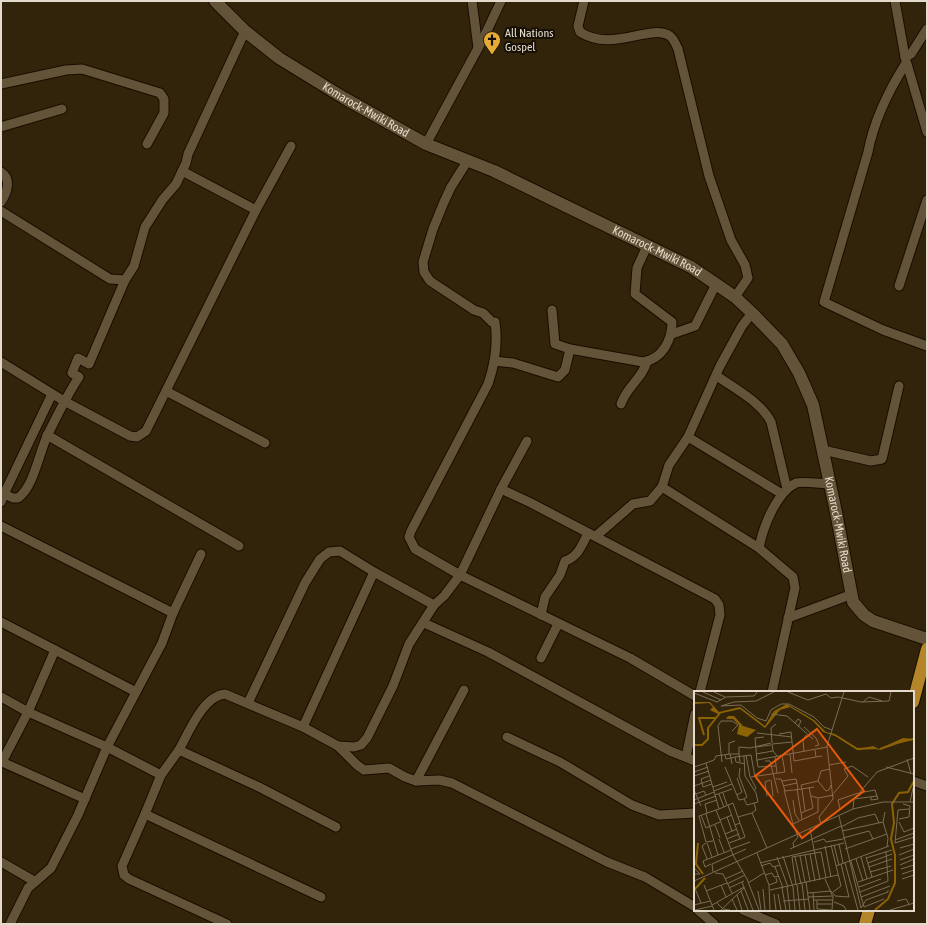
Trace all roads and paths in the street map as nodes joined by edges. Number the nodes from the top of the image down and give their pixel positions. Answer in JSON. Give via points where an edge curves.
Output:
{"nodes":[{"id":1,"x":215,"y":1,"type":"edge"},
{"id":2,"x":472,"y":1,"type":"edge"},
{"id":3,"x":501,"y":1,"type":"edge"},
{"id":4,"x":584,"y":1,"type":"edge"},
{"id":5,"x":895,"y":1,"type":"edge"},
{"id":6,"x":927,"y":29,"type":"edge"},
{"id":7,"x":245,"y":31,"type":"junction"},
{"id":8,"x":478,"y":48,"type":"junction"},
{"id":9,"x":906,"y":60,"type":"junction"},
{"id":10,"x":1,"y":84,"type":"edge"},
{"id":11,"x":62,"y":109,"type":"dead end"},
{"id":12,"x":1,"y":127,"type":"edge"},
{"id":13,"x":927,"y":132,"type":"edge"},
{"id":14,"x":147,"y":144,"type":"dead end"},
{"id":15,"x":426,"y":144,"type":"junction"},
{"id":16,"x":291,"y":146,"type":"dead end"},
{"id":17,"x":468,"y":160,"type":"junction"},
{"id":18,"x":182,"y":171,"type":"junction"},
{"id":19,"x":1,"y":172,"type":"edge"},
{"id":20,"x":927,"y":200,"type":"edge"},
{"id":21,"x":1,"y":202,"type":"edge"},
{"id":22,"x":256,"y":210,"type":"junction"},
{"id":23,"x":1,"y":211,"type":"edge"},
{"id":24,"x":647,"y":246,"type":"junction"},
{"id":25,"x":125,"y":280,"type":"junction"},
{"id":26,"x":716,"y":284,"type":"junction"},
{"id":27,"x":899,"y":286,"type":"dead end"},
{"id":28,"x":735,"y":297,"type":"junction"},
{"id":29,"x":552,"y":310,"type":"dead end"},
{"id":30,"x":752,"y":313,"type":"junction"},
{"id":31,"x":672,"y":334,"type":"junction"},
{"id":32,"x":927,"y":346,"type":"edge"},
{"id":33,"x":570,"y":349,"type":"junction"},
{"id":34,"x":494,"y":361,"type":"junction"},
{"id":35,"x":647,"y":361,"type":"junction"},
{"id":36,"x":1,"y":362,"type":"edge"},
{"id":37,"x":717,"y":376,"type":"junction"},
{"id":38,"x":899,"y":386,"type":"dead end"},
{"id":39,"x":166,"y":392,"type":"junction"},
{"id":40,"x":52,"y":394,"type":"junction"},
{"id":41,"x":64,"y":401,"type":"junction"},
{"id":42,"x":620,"y":404,"type":"dead end"},
{"id":43,"x":47,"y":435,"type":"junction"},
{"id":44,"x":688,"y":437,"type":"junction"},
{"id":45,"x":526,"y":442,"type":"dead end"},
{"id":46,"x":265,"y":443,"type":"dead end"},
{"id":47,"x":823,"y":450,"type":"junction"},
{"id":48,"x":830,"y":484,"type":"junction"},
{"id":49,"x":662,"y":487,"type":"junction"},
{"id":50,"x":501,"y":489,"type":"junction"},
{"id":51,"x":785,"y":492,"type":"junction"},
{"id":52,"x":3,"y":498,"type":"edge"},
{"id":53,"x":1,"y":526,"type":"edge"},
{"id":54,"x":592,"y":535,"type":"junction"},
{"id":55,"x":239,"y":546,"type":"dead end"},
{"id":56,"x":759,"y":548,"type":"junction"},
{"id":57,"x":201,"y":554,"type":"dead end"},
{"id":58,"x":374,"y":572,"type":"junction"},
{"id":59,"x":460,"y":575,"type":"junction"},
{"id":60,"x":850,"y":595,"type":"junction"},
{"id":61,"x":434,"y":605,"type":"junction"},
{"id":62,"x":173,"y":613,"type":"junction"},
{"id":63,"x":541,"y":615,"type":"junction"},
{"id":64,"x":788,"y":618,"type":"junction"},
{"id":65,"x":1,"y":622,"type":"edge"},
{"id":66,"x":424,"y":623,"type":"junction"},
{"id":67,"x":558,"y":624,"type":"junction"},
{"id":68,"x":927,"y":639,"type":"edge"},
{"id":69,"x":927,"y":649,"type":"edge"},
{"id":70,"x":55,"y":650,"type":"junction"},
{"id":71,"x":541,"y":658,"type":"dead end"},
{"id":72,"x":464,"y":690,"type":"dead end"},
{"id":73,"x":700,"y":691,"type":"edge"},
{"id":74,"x":772,"y":691,"type":"edge"},
{"id":75,"x":136,"y":692,"type":"junction"},
{"id":76,"x":694,"y":695,"type":"edge"},
{"id":77,"x":1,"y":697,"type":"edge"},
{"id":78,"x":914,"y":698,"type":"edge"},
{"id":79,"x":248,"y":703,"type":"junction"},
{"id":80,"x":28,"y":712,"type":"junction"},
{"id":81,"x":694,"y":719,"type":"edge"},
{"id":82,"x":303,"y":727,"type":"junction"},
{"id":83,"x":507,"y":737,"type":"dead end"},
{"id":84,"x":338,"y":746,"type":"junction"},
{"id":85,"x":107,"y":747,"type":"junction"},
{"id":86,"x":179,"y":750,"type":"junction"},
{"id":87,"x":686,"y":757,"type":"junction"},
{"id":88,"x":694,"y":761,"type":"edge"},
{"id":89,"x":2,"y":762,"type":"edge"},
{"id":90,"x":161,"y":775,"type":"junction"},
{"id":91,"x":416,"y":781,"type":"junction"},
{"id":92,"x":914,"y":781,"type":"edge"},
{"id":93,"x":927,"y":786,"type":"edge"},
{"id":94,"x":85,"y":799,"type":"junction"},
{"id":95,"x":694,"y":813,"type":"edge"},
{"id":96,"x":145,"y":814,"type":"junction"},
{"id":97,"x":336,"y":827,"type":"dead end"},
{"id":98,"x":1,"y":862,"type":"edge"},
{"id":99,"x":34,"y":881,"type":"junction"},
{"id":100,"x":321,"y":897,"type":"dead end"},
{"id":101,"x":694,"y":906,"type":"edge"},
{"id":102,"x":699,"y":911,"type":"edge"},
{"id":103,"x":745,"y":911,"type":"edge"},
{"id":104,"x":869,"y":911,"type":"edge"},
{"id":105,"x":10,"y":924,"type":"edge"},
{"id":106,"x":227,"y":924,"type":"edge"},
{"id":107,"x":714,"y":924,"type":"edge"},
{"id":108,"x":775,"y":924,"type":"edge"},
{"id":109,"x":866,"y":924,"type":"edge"}],
"edges":[{"from":1,"to":7,"type":"main road","name":"Komarock-Mwiki Road"},
{"from":2,"to":8,"type":"street"},
{"from":3,"to":8,"type":"street"},
{"from":4,"to":28,"type":"street","via":[[578,26],[585,36],[611,41],[631,36],[660,34],[669,35],[673,39],[678,49],[709,176],[731,240],[745,265],[748,278]]},
{"from":5,"to":9,"type":"street"},
{"from":6,"to":9,"type":"street"},
{"from":7,"to":15,"type":"main road","name":"Komarock-Mwiki Road","via":[[279,58]]},
{"from":7,"to":18,"type":"street"},
{"from":8,"to":15,"type":"street"},
{"from":9,"to":13,"type":"street"},
{"from":9,"to":32,"type":"street","via":[[871,134],[824,302],[883,330]]},
{"from":10,"to":14,"type":"street","via":[[82,69],[160,93],[164,99],[164,113]]},
{"from":11,"to":12,"type":"street"},
{"from":15,"to":17,"type":"main road","name":"Komarock-Mwiki Road"},
{"from":16,"to":22,"type":"street"},
{"from":17,"to":24,"type":"main road","name":"Komarock-Mwiki Road"},
{"from":17,"to":34,"type":"street","via":[[441,208],[423,262],[424,272],[430,281],[495,322]]},
{"from":18,"to":22,"type":"street"},
{"from":18,"to":25,"type":"street","via":[[176,184],[145,227],[134,266]]},
{"from":19,"to":21,"type":"street","via":[[8,186]]},
{"from":20,"to":27,"type":"street"},
{"from":22,"to":39,"type":"street"},
{"from":23,"to":25,"type":"street","via":[[110,280]]},
{"from":24,"to":26,"type":"main road","name":"Komarock-Mwiki Road","via":[[691,267]]},
{"from":24,"to":31,"type":"street","via":[[637,268],[635,294],[672,322]]},
{"from":25,"to":41,"type":"street","via":[[89,364],[78,358],[72,373],[79,377]]},
{"from":26,"to":28,"type":"main road","name":"Komarock-Mwiki Road"},
{"from":26,"to":31,"type":"street","via":[[695,326]]},
{"from":28,"to":30,"type":"main road","name":"Komarock-Mwiki Road"},
{"from":29,"to":33,"type":"street","via":[[555,344]]},
{"from":30,"to":37,"type":"street"},
{"from":30,"to":47,"type":"main road","name":"Komarock-Mwiki Road","via":[[782,344],[799,373],[813,405]]},
{"from":31,"to":35,"type":"street","via":[[666,346]]},
{"from":33,"to":34,"type":"street","via":[[565,370],[558,377],[513,363]]},
{"from":33,"to":35,"type":"street"},
{"from":34,"to":59,"type":"street","via":[[488,384],[409,537],[415,549]]},
{"from":35,"to":42,"type":"street","via":[[644,371],[624,394]]},
{"from":36,"to":40,"type":"street"},
{"from":37,"to":44,"type":"street"},
{"from":37,"to":51,"type":"street","via":[[768,416]]},
{"from":38,"to":47,"type":"street","via":[[882,459],[871,461]]},
{"from":39,"to":41,"type":"street","via":[[146,431],[137,437],[130,436]]},
{"from":39,"to":46,"type":"street"},
{"from":40,"to":41,"type":"street"},
{"from":40,"to":52,"type":"street"},
{"from":41,"to":43,"type":"street"},
{"from":43,"to":52,"type":"street","via":[[26,490],[18,498]]},
{"from":43,"to":55,"type":"street"},
{"from":44,"to":49,"type":"street","via":[[669,465]]},
{"from":44,"to":51,"type":"street"},
{"from":45,"to":50,"type":"street"},
{"from":47,"to":48,"type":"main road","name":"Komarock-Mwiki Road"},
{"from":48,"to":51,"type":"street","via":[[797,483]]},
{"from":48,"to":60,"type":"main road","name":"Komarock-Mwiki Road"},
{"from":49,"to":54,"type":"street","via":[[650,502],[633,504]]},
{"from":49,"to":56,"type":"street"},
{"from":50,"to":54,"type":"street"},
{"from":50,"to":59,"type":"street"},
{"from":51,"to":56,"type":"street","via":[[762,534]]},
{"from":53,"to":62,"type":"street"},
{"from":54,"to":63,"type":"street","via":[[572,559],[564,561],[560,575],[545,596]]},
{"from":54,"to":73,"type":"street","via":[[715,600],[719,605],[720,615]]},
{"from":56,"to":64,"type":"street","via":[[795,580]]},
{"from":57,"to":62,"type":"street"},
{"from":58,"to":61,"type":"street"},
{"from":58,"to":79,"type":"street","via":[[340,551],[329,552],[320,559],[307,578]]},
{"from":58,"to":82,"type":"street"},
{"from":59,"to":61,"type":"street"},
{"from":59,"to":63,"type":"street"},
{"from":60,"to":64,"type":"street"},
{"from":60,"to":68,"type":"main road","name":"Komarock-Mwiki Road","via":[[856,608],[873,621]]},
{"from":61,"to":66,"type":"street"},
{"from":62,"to":75,"type":"street","via":[[162,643]]},
{"from":63,"to":67,"type":"street"},
{"from":64,"to":74,"type":"street"},
{"from":65,"to":70,"type":"street"},
{"from":66,"to":84,"type":"street","via":[[410,644],[393,686],[367,738],[362,745]]},
{"from":66,"to":87,"type":"street","via":[[488,652]]},
{"from":67,"to":71,"type":"street"},
{"from":67,"to":76,"type":"street","via":[[630,658]]},
{"from":69,"to":78,"type":"highway"},
{"from":70,"to":75,"type":"street"},
{"from":70,"to":80,"type":"street"},
{"from":72,"to":91,"type":"street"},
{"from":75,"to":85,"type":"street"},
{"from":77,"to":80,"type":"street"},
{"from":79,"to":82,"type":"street"},
{"from":79,"to":86,"type":"street","via":[[225,694],[219,694],[211,699],[204,706]]},
{"from":80,"to":85,"type":"street"},
{"from":80,"to":89,"type":"street"},
{"from":81,"to":87,"type":"street"},
{"from":82,"to":84,"type":"street"},
{"from":83,"to":95,"type":"street","via":[[560,762],[612,795],[648,812],[672,815]]},
{"from":84,"to":91,"type":"street","via":[[364,770],[389,768]]},
{"from":85,"to":90,"type":"street"},
{"from":85,"to":94,"type":"street"},
{"from":86,"to":90,"type":"street"},
{"from":86,"to":97,"type":"street","via":[[259,787]]},
{"from":87,"to":88,"type":"street"},
{"from":89,"to":94,"type":"street"},
{"from":90,"to":96,"type":"street"},
{"from":91,"to":101,"type":"street","via":[[439,780],[452,783],[607,862],[645,877]]},
{"from":92,"to":93,"type":"street"},
{"from":94,"to":99,"type":"street","via":[[52,868]]},
{"from":96,"to":100,"type":"street"},
{"from":96,"to":106,"type":"street","via":[[122,866],[124,875]]},
{"from":98,"to":99,"type":"street"},
{"from":99,"to":105,"type":"street"},
{"from":102,"to":107,"type":"street"},
{"from":103,"to":108,"type":"street"},
{"from":104,"to":109,"type":"highway"}]}
